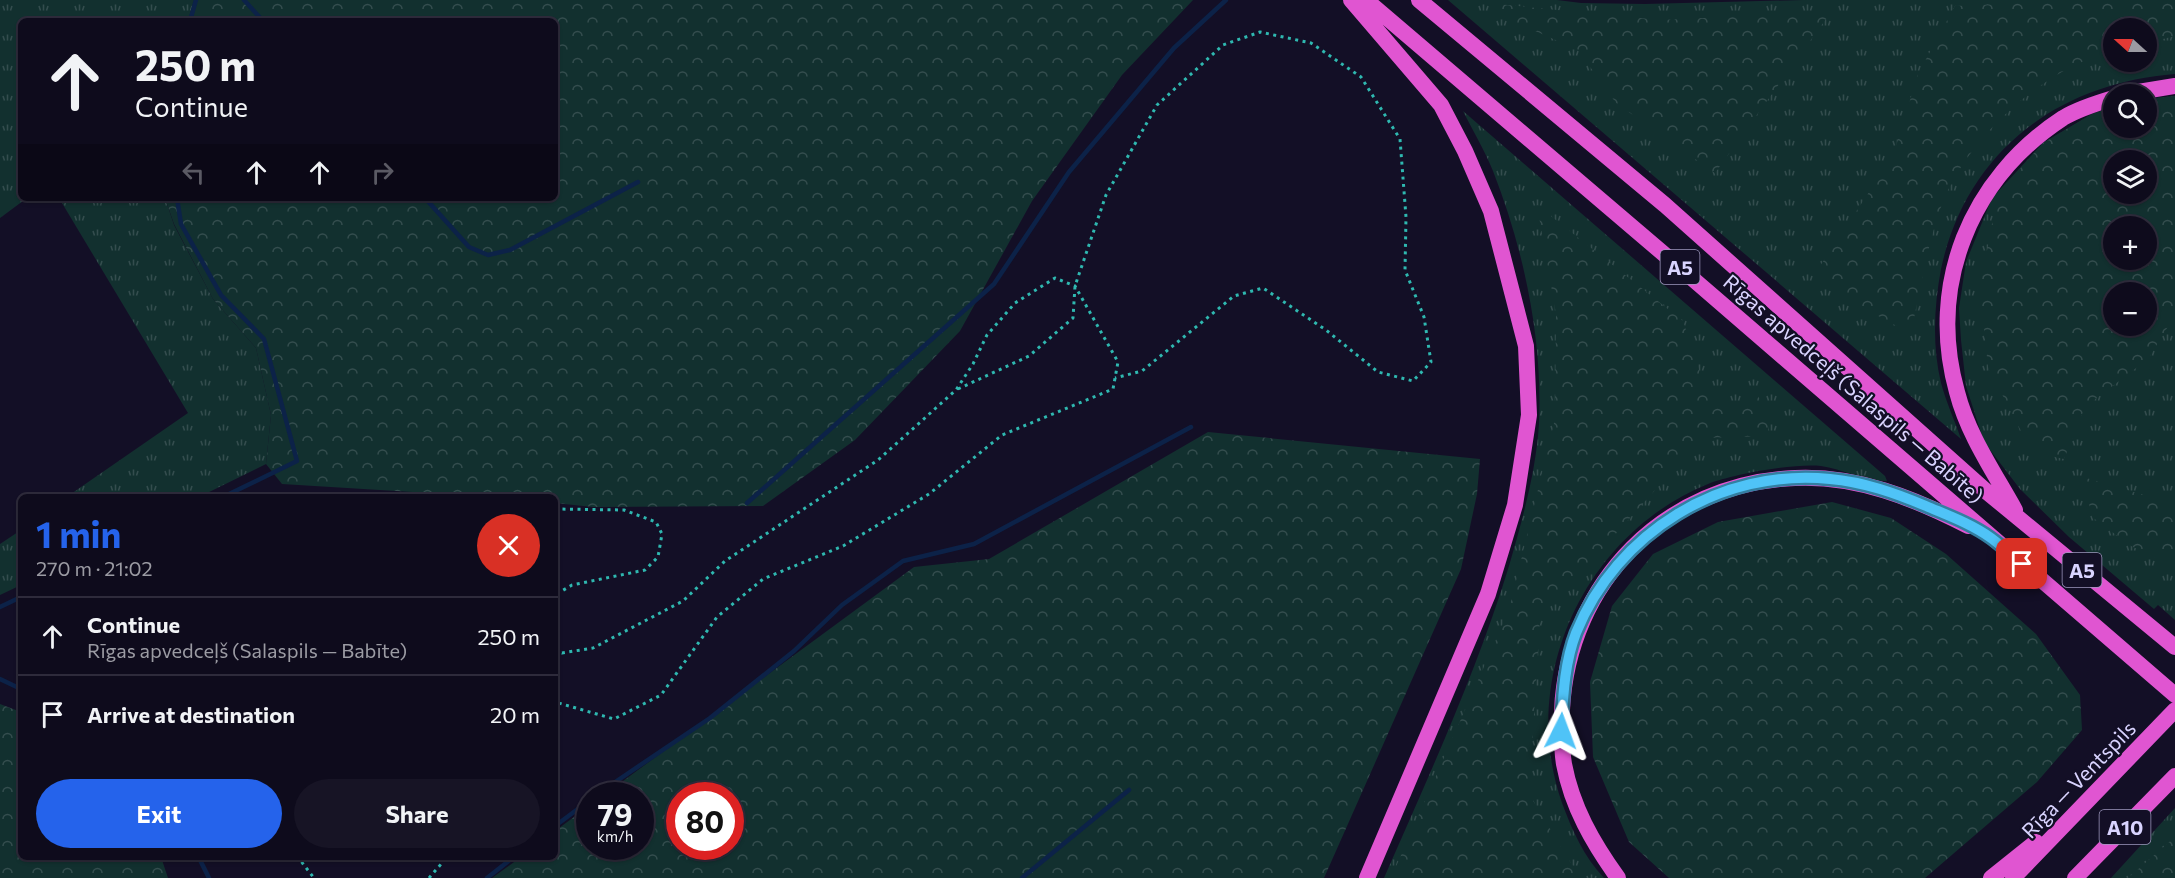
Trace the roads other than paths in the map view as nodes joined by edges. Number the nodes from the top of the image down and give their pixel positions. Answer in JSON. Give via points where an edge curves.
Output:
{"nodes":[{"id":1,"x":1351,"y":0,"type":"edge"},
{"id":2,"x":1366,"y":0,"type":"edge"},
{"id":3,"x":1419,"y":0,"type":"edge"},
{"id":4,"x":2175,"y":86,"type":"edge"},
{"id":5,"x":2157,"y":89,"type":"edge"},
{"id":6,"x":2103,"y":102,"type":"edge"},
{"id":7,"x":2020,"y":519,"type":"junction"},
{"id":8,"x":1990,"y":537,"type":"junction"},
{"id":9,"x":2175,"y":647,"type":"edge"},
{"id":10,"x":2175,"y":695,"type":"edge"},
{"id":11,"x":2175,"y":710,"type":"edge"},
{"id":12,"x":2175,"y":776,"type":"edge"},
{"id":13,"x":2088,"y":801,"type":"junction"},
{"id":14,"x":2095,"y":857,"type":"junction"},
{"id":15,"x":1367,"y":878,"type":"edge"},
{"id":16,"x":1618,"y":878,"type":"edge"},
{"id":17,"x":1991,"y":878,"type":"edge"},
{"id":18,"x":2013,"y":878,"type":"edge"},
{"id":19,"x":2075,"y":878,"type":"edge"},
{"id":20,"x":2083,"y":878,"type":"edge"}],
"edges":[{"from":1,"to":15,"type":"highway","via":[[1441,105],[1491,211],[1526,346],[1529,415],[1515,505],[1488,594]]},
{"from":2,"to":8,"type":"highway","name":"Rīgas apvedceļš (Salaspils — Babīte)","number":"A5","via":[[1832,396]]},
{"from":3,"to":7,"type":"highway","name":"Rīgas apvedceļš (Salaspils — Babīte)","number":"A5","via":[[1665,205]]},
{"from":4,"to":5,"type":"highway"},
{"from":6,"to":7,"type":"highway","via":[[2064,118],[2025,149],[1988,191],[1966,227],[1954,265],[1946,306],[1956,391],[1976,443]]},
{"from":7,"to":9,"type":"highway","name":"Rīgas apvedceļš (Salaspils — Babīte)","number":"A5"},
{"from":8,"to":10,"type":"highway","name":"Rīgas apvedceļš (Salaspils — Babīte)","number":"A5"},
{"from":8,"to":16,"type":"highway","via":[[1896,494],[1830,479],[1794,478],[1731,489],[1703,499],[1669,518],[1636,545],[1606,577],[1588,606],[1575,635],[1563,693],[1561,731],[1571,794],[1592,840]]},
{"from":11,"to":13,"type":"highway","name":"Rīga — Ventspils","number":"A10"},
{"from":12,"to":14,"type":"highway","number":"A10"},
{"from":13,"to":17,"type":"highway"},
{"from":13,"to":18,"type":"highway","name":"Rīga — Ventspils","number":"A10"},
{"from":14,"to":19,"type":"highway","number":"A10"},
{"from":14,"to":20,"type":"highway"}]}
